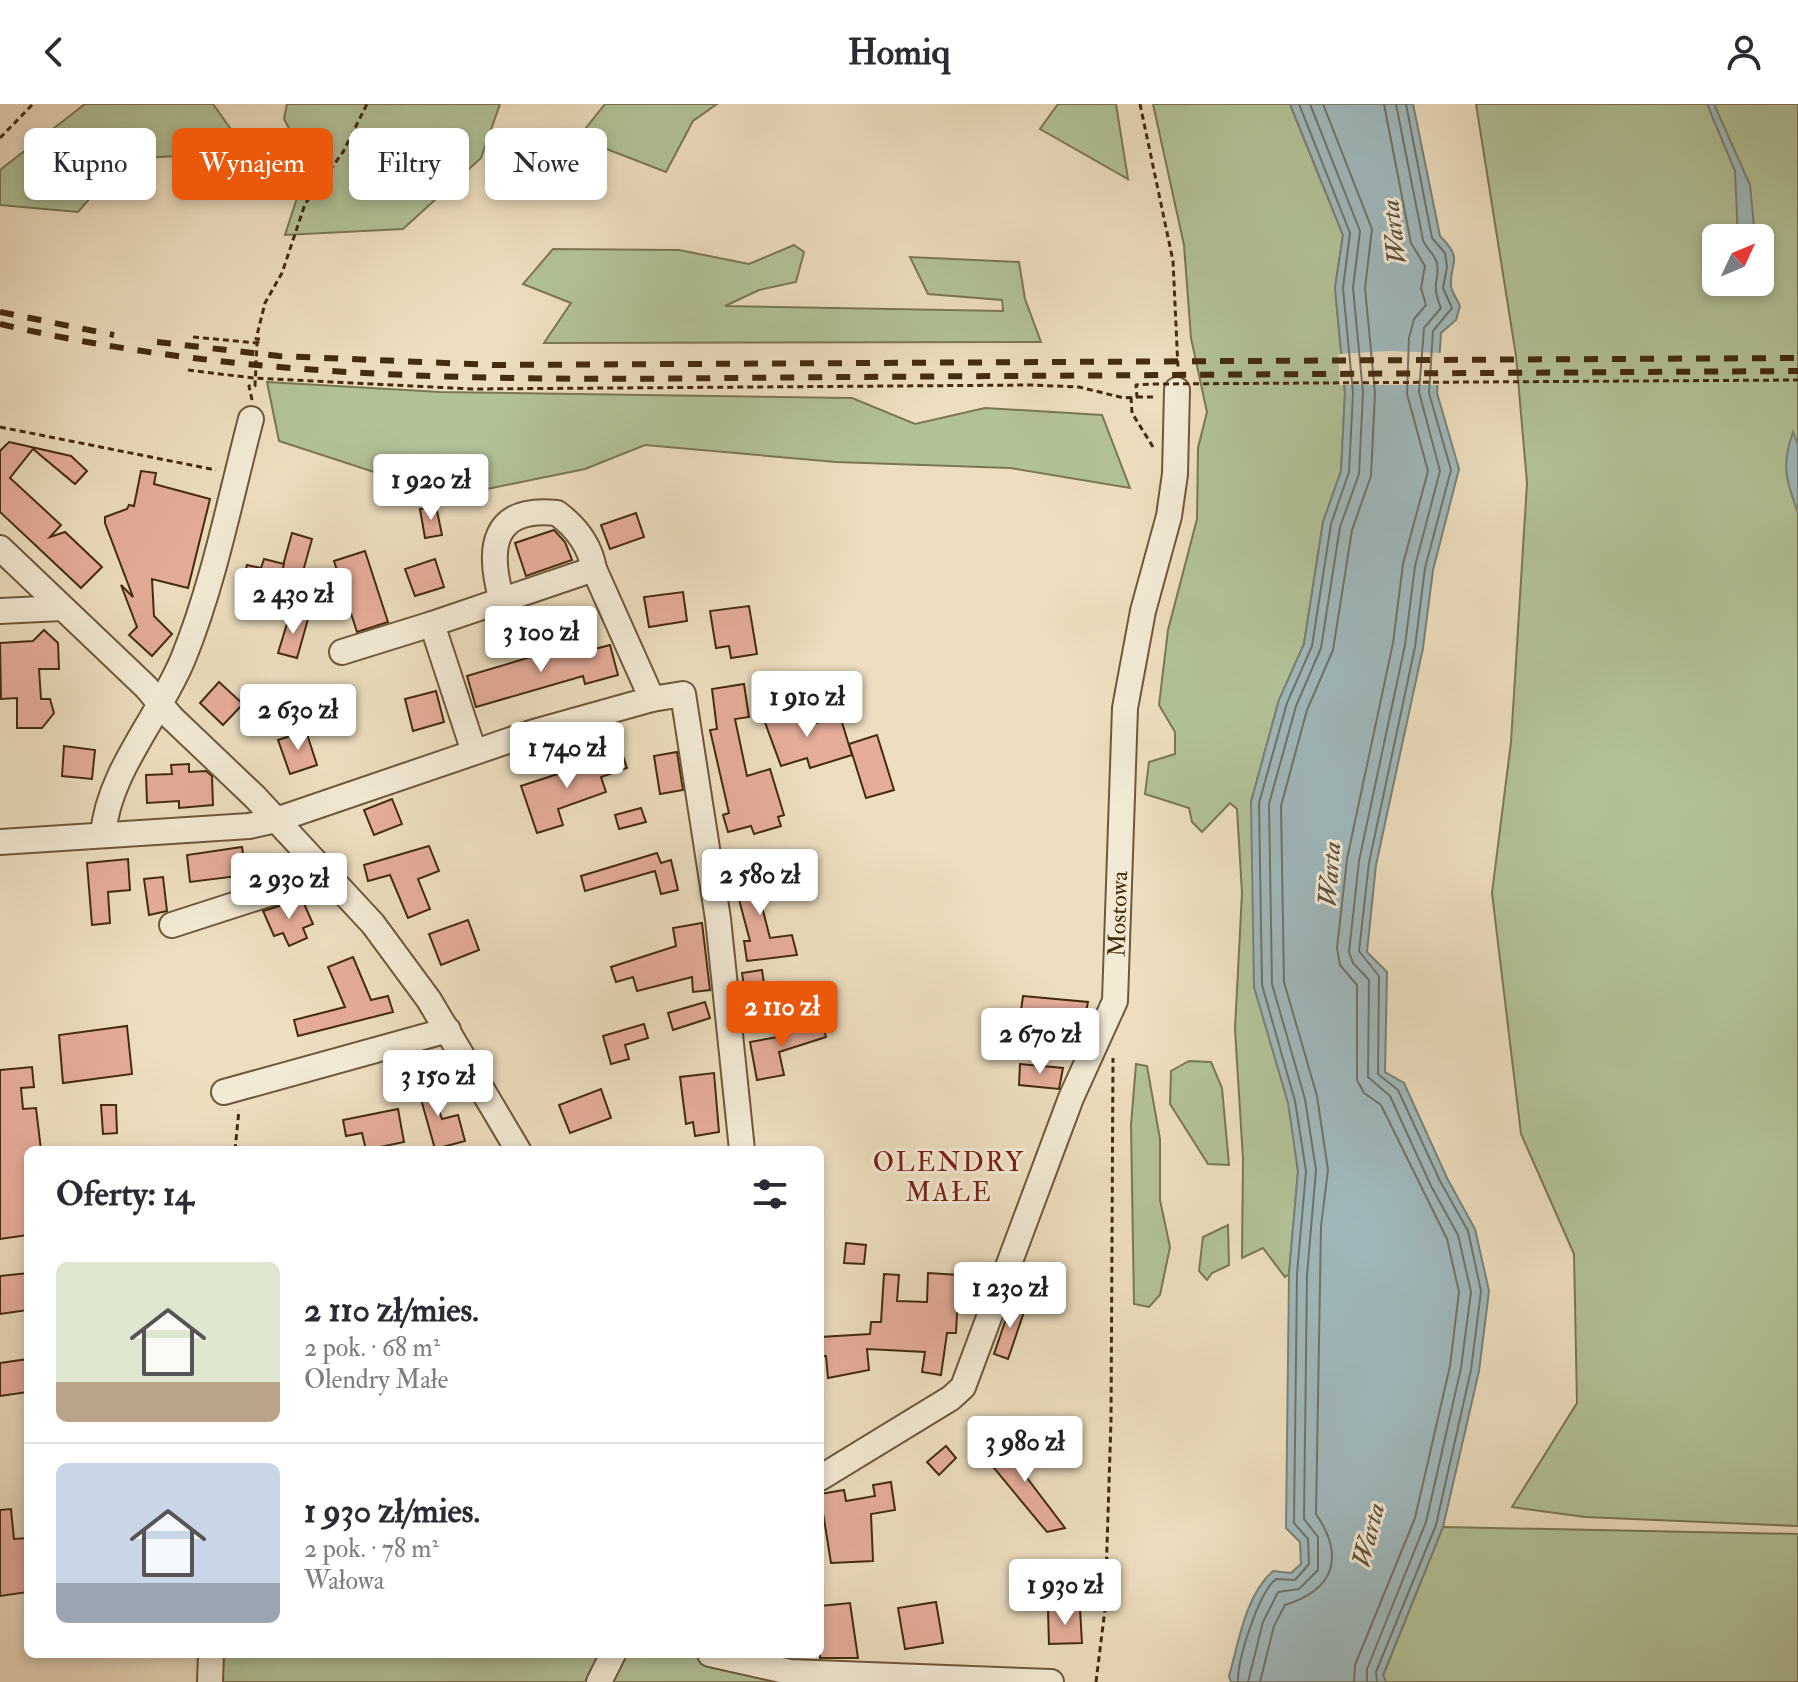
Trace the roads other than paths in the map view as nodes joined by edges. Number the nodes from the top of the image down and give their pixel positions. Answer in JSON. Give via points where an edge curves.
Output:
{"nodes":[{"id":1,"x":1177,"y":390,"type":"road end"},
{"id":2,"x":251,"y":419,"type":"road end"},
{"id":3,"x":0,"y":548,"type":"edge"},
{"id":4,"x":594,"y":569,"type":"junction"},
{"id":5,"x":502,"y":601,"type":"junction"},
{"id":6,"x":62,"y":608,"type":"junction"},
{"id":7,"x":0,"y":611,"type":"edge"},
{"id":8,"x":432,"y":624,"type":"junction"},
{"id":9,"x":342,"y":652,"type":"dead end"},
{"id":10,"x":652,"y":699,"type":"junction"},
{"id":11,"x":160,"y":705,"type":"junction"},
{"id":12,"x":474,"y":752,"type":"junction"},
{"id":13,"x":276,"y":820,"type":"junction"},
{"id":14,"x":103,"y":835,"type":"junction"},
{"id":15,"x":0,"y":842,"type":"edge"},
{"id":16,"x":319,"y":867,"type":"junction"},
{"id":17,"x":172,"y":925,"type":"dead end"},
{"id":18,"x":448,"y":1030,"type":"junction"},
{"id":19,"x":224,"y":1092,"type":"dead end"},
{"id":20,"x":516,"y":1146,"type":"edge"},
{"id":21,"x":742,"y":1146,"type":"edge"},
{"id":22,"x":824,"y":1476,"type":"edge"},
{"id":23,"x":211,"y":1658,"type":"edge"},
{"id":24,"x":611,"y":1658,"type":"edge"},
{"id":25,"x":746,"y":1658,"type":"edge"},
{"id":26,"x":790,"y":1663,"type":"edge"},
{"id":27,"x":210,"y":1682,"type":"edge"},
{"id":28,"x":599,"y":1682,"type":"edge"},
{"id":29,"x":1051,"y":1682,"type":"edge"}],
"edges":[{"from":1,"to":22,"type":"street","name":"Mostowa","via":[[1169,516],[1143,611],[1125,708],[1119,953],[1112,1014],[1071,1098],[963,1387]]},
{"from":2,"to":11,"type":"street","via":[[201,611]]},
{"from":3,"to":6,"type":"street"},
{"from":4,"to":5,"type":"street"},
{"from":4,"to":5,"type":"street","via":[[591,553],[557,513],[515,517],[494,543]]},
{"from":4,"to":10,"type":"street"},
{"from":5,"to":8,"type":"street"},
{"from":6,"to":7,"type":"street"},
{"from":6,"to":11,"type":"street"},
{"from":8,"to":9,"type":"street"},
{"from":8,"to":12,"type":"street"},
{"from":10,"to":12,"type":"street"},
{"from":10,"to":21,"type":"street","via":[[683,694],[718,919]]},
{"from":11,"to":13,"type":"street"},
{"from":11,"to":14,"type":"street","via":[[110,799]]},
{"from":12,"to":13,"type":"street"},
{"from":13,"to":14,"type":"street"},
{"from":13,"to":16,"type":"street"},
{"from":14,"to":15,"type":"street"},
{"from":16,"to":17,"type":"street","via":[[296,885]]},
{"from":16,"to":18,"type":"street","via":[[391,946]]},
{"from":18,"to":19,"type":"street"},
{"from":18,"to":20,"type":"street"},
{"from":23,"to":27,"type":"street"},
{"from":24,"to":28,"type":"street"},
{"from":25,"to":26,"type":"street"},
{"from":26,"to":29,"type":"street"}]}
